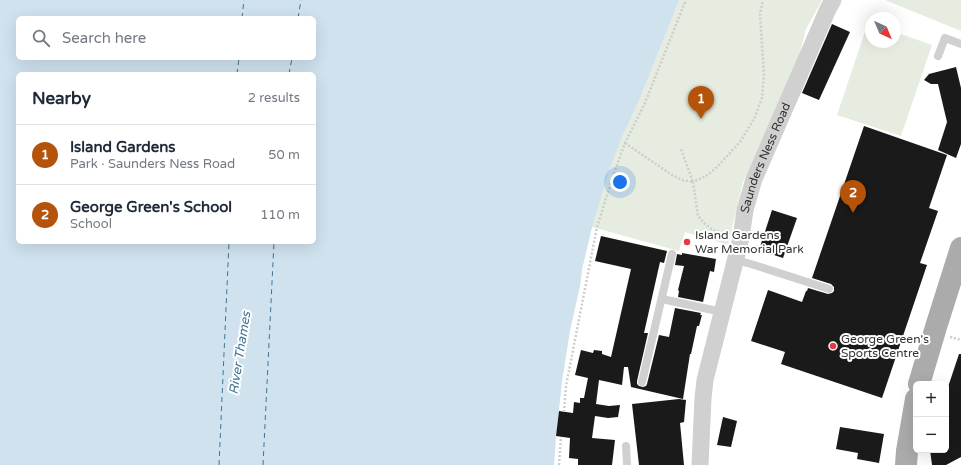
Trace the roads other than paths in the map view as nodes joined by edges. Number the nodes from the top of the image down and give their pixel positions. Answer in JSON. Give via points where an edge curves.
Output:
{"nodes":[{"id":1,"x":833,"y":0,"type":"edge"},
{"id":2,"x":961,"y":44,"type":"edge"},
{"id":3,"x":938,"y":56,"type":"dead end"},
{"id":4,"x":961,"y":248,"type":"edge"},
{"id":5,"x":672,"y":254,"type":"dead end"},
{"id":6,"x":736,"y":260,"type":"junction"},
{"id":7,"x":829,"y":289,"type":"dead end"},
{"id":8,"x":662,"y":299,"type":"junction"},
{"id":9,"x":722,"y":312,"type":"junction"},
{"id":10,"x":920,"y":381,"type":"edge"},
{"id":11,"x":642,"y":382,"type":"dead end"},
{"id":12,"x":913,"y":416,"type":"edge"},
{"id":13,"x":626,"y":446,"type":"dead end"},
{"id":14,"x":627,"y":465,"type":"edge"},
{"id":15,"x":700,"y":465,"type":"edge"},
{"id":16,"x":906,"y":465,"type":"edge"}],
"edges":[{"from":1,"to":6,"type":"street","name":"Saunders Ness Road","via":[[754,179],[745,210]]},
{"from":2,"to":3,"type":"lane","via":[[945,38]]},
{"from":4,"to":10,"type":"main road"},
{"from":5,"to":8,"type":"lane"},
{"from":6,"to":7,"type":"lane"},
{"from":6,"to":9,"type":"street","name":"Saunders Ness Road"},
{"from":8,"to":9,"type":"lane"},
{"from":8,"to":11,"type":"lane"},
{"from":9,"to":15,"type":"street","name":"Saunders Ness Road","via":[[705,380]]},
{"from":12,"to":16,"type":"main road"},
{"from":13,"to":14,"type":"lane"}]}
